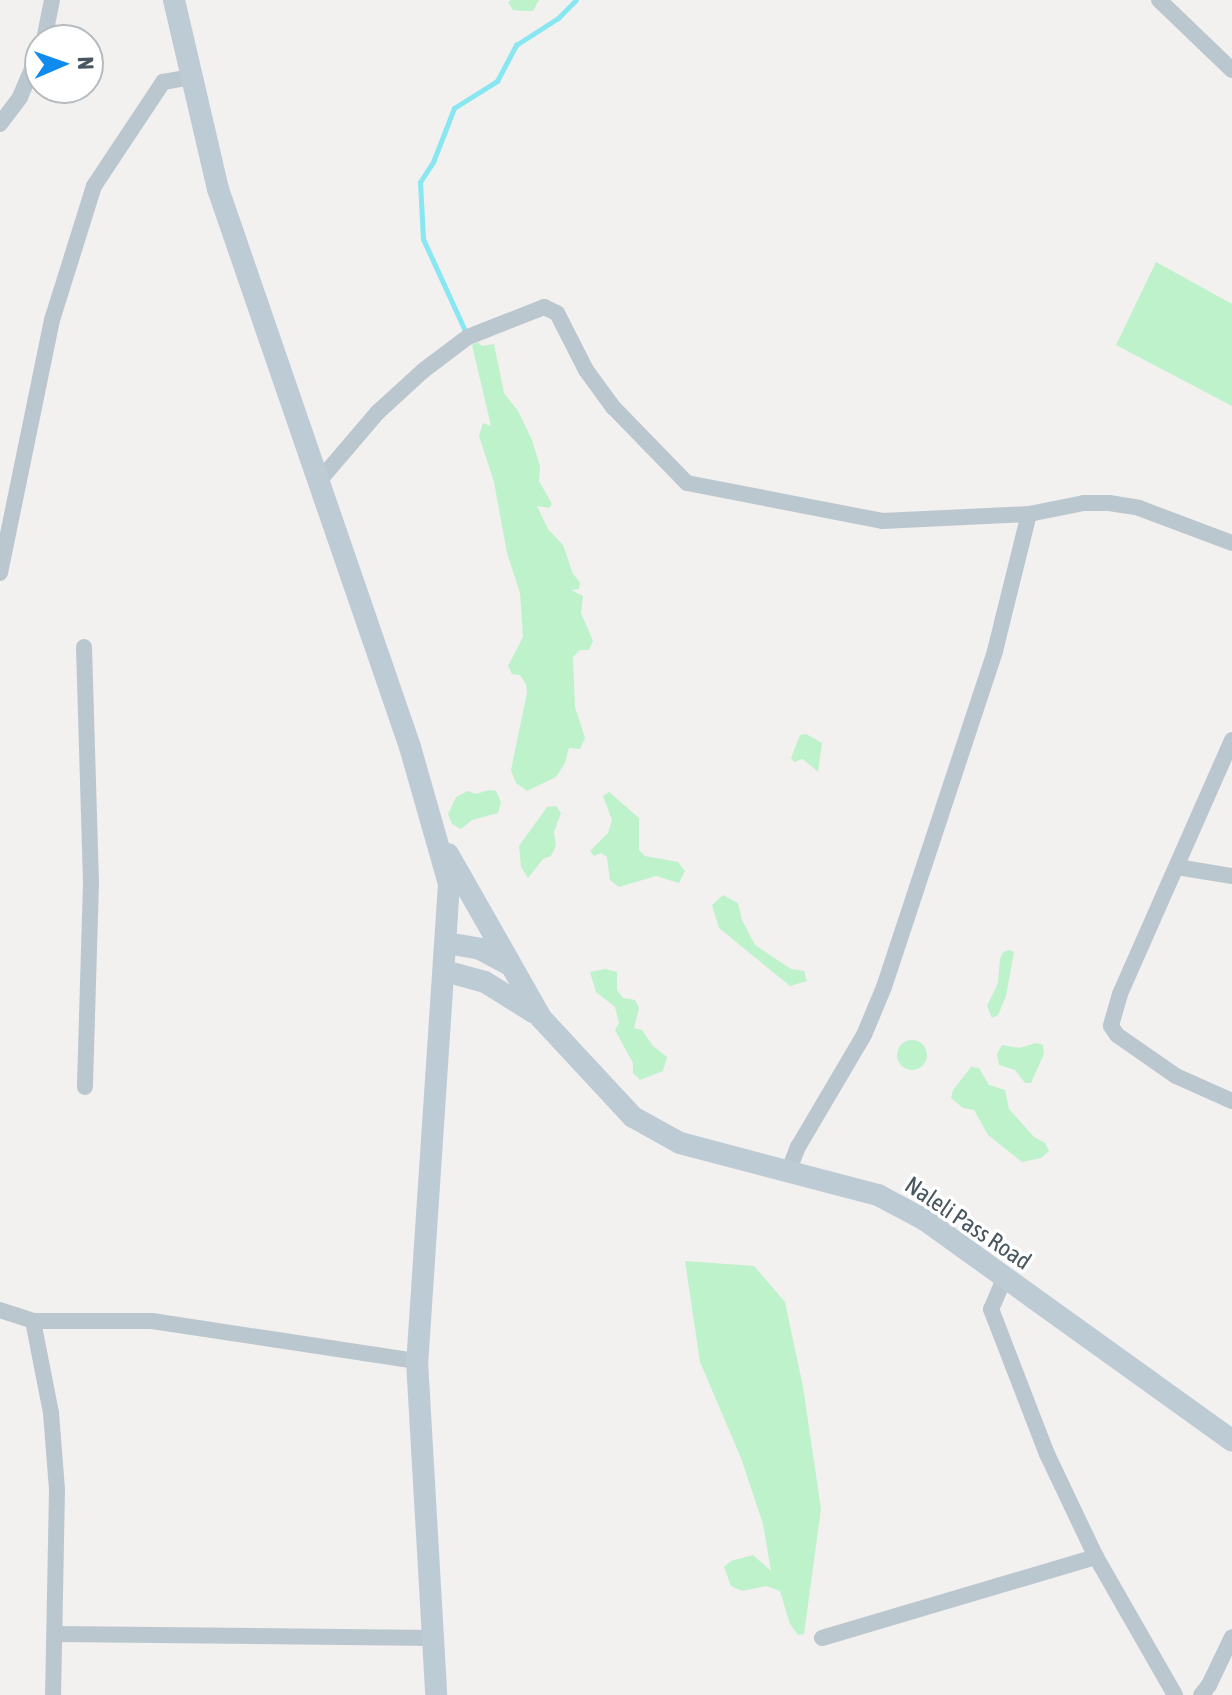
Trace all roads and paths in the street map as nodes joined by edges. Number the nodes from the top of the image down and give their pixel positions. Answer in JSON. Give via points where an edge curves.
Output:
{"nodes":[{"id":1,"x":52,"y":0,"type":"edge"},
{"id":2,"x":174,"y":0,"type":"edge"},
{"id":3,"x":1159,"y":0,"type":"edge"},
{"id":4,"x":47,"y":24,"type":"edge"},
{"id":5,"x":1232,"y":70,"type":"edge"},
{"id":6,"x":190,"y":77,"type":"junction"},
{"id":7,"x":24,"y":88,"type":"edge"},
{"id":8,"x":0,"y":124,"type":"edge"},
{"id":9,"x":319,"y":481,"type":"junction"},
{"id":10,"x":1029,"y":514,"type":"junction"},
{"id":11,"x":1232,"y":543,"type":"edge"},
{"id":12,"x":0,"y":573,"type":"edge"},
{"id":13,"x":84,"y":647,"type":"dead end"},
{"id":14,"x":1232,"y":740,"type":"edge"},
{"id":15,"x":440,"y":841,"type":"junction"},
{"id":16,"x":1177,"y":867,"type":"junction"},
{"id":17,"x":1232,"y":876,"type":"edge"},
{"id":18,"x":447,"y":943,"type":"junction"},
{"id":19,"x":508,"y":964,"type":"junction"},
{"id":20,"x":445,"y":971,"type":"junction"},
{"id":21,"x":541,"y":1018,"type":"junction"},
{"id":22,"x":85,"y":1087,"type":"dead end"},
{"id":23,"x":1232,"y":1101,"type":"edge"},
{"id":24,"x":789,"y":1170,"type":"junction"},
{"id":25,"x":1004,"y":1279,"type":"junction"},
{"id":26,"x":0,"y":1310,"type":"edge"},
{"id":27,"x":33,"y":1321,"type":"junction"},
{"id":28,"x":417,"y":1361,"type":"junction"},
{"id":29,"x":1231,"y":1438,"type":"edge"},
{"id":30,"x":1096,"y":1557,"type":"junction"},
{"id":31,"x":56,"y":1634,"type":"junction"},
{"id":32,"x":1232,"y":1637,"type":"edge"},
{"id":33,"x":433,"y":1638,"type":"junction"},
{"id":34,"x":822,"y":1638,"type":"dead end"},
{"id":35,"x":53,"y":1695,"type":"edge"},
{"id":36,"x":436,"y":1695,"type":"edge"},
{"id":37,"x":1175,"y":1695,"type":"edge"},
{"id":38,"x":1201,"y":1695,"type":"edge"}],
"edges":[{"from":1,"to":4,"type":"street"},
{"from":2,"to":6,"type":"main road"},
{"from":3,"to":5,"type":"street"},
{"from":6,"to":9,"type":"main road","via":[[218,189]]},
{"from":6,"to":12,"type":"street","via":[[163,82],[94,186],[52,320]]},
{"from":7,"to":8,"type":"street"},
{"from":9,"to":10,"type":"street","via":[[378,412],[424,370],[468,337],[544,307],[557,313],[586,370],[613,407],[687,483],[882,521]]},
{"from":9,"to":15,"type":"main road"},
{"from":10,"to":11,"type":"street","via":[[1109,503],[1139,508]]},
{"from":10,"to":24,"type":"street","via":[[995,651],[884,987],[864,1035]]},
{"from":13,"to":22,"type":"street","via":[[91,882]]},
{"from":14,"to":16,"type":"street"},
{"from":15,"to":18,"type":"main road","via":[[449,884]]},
{"from":15,"to":19,"type":"main road"},
{"from":16,"to":17,"type":"street"},
{"from":16,"to":23,"type":"street","via":[[1111,1026],[1176,1076]]},
{"from":18,"to":19,"type":"main road","via":[[480,949]]},
{"from":18,"to":20,"type":"main road"},
{"from":19,"to":21,"type":"main road"},
{"from":20,"to":21,"type":"main road","via":[[485,982]]},
{"from":20,"to":28,"type":"main road"},
{"from":21,"to":24,"type":"main road","name":"Naleli Pass Road","via":[[633,1117],[680,1143]]},
{"from":24,"to":25,"type":"main road","name":"Naleli Pass Road","via":[[878,1195],[925,1220]]},
{"from":25,"to":29,"type":"main road","name":"Naleli Pass Road"},
{"from":25,"to":30,"type":"street","via":[[991,1309],[1047,1454]]},
{"from":26,"to":27,"type":"street"},
{"from":27,"to":28,"type":"street","via":[[152,1321]]},
{"from":27,"to":31,"type":"street","via":[[51,1413],[57,1490]]},
{"from":28,"to":33,"type":"main road"},
{"from":30,"to":34,"type":"street"},
{"from":30,"to":37,"type":"street"},
{"from":31,"to":33,"type":"street"},
{"from":31,"to":35,"type":"street"},
{"from":32,"to":38,"type":"street"},
{"from":33,"to":36,"type":"main road"}]}
